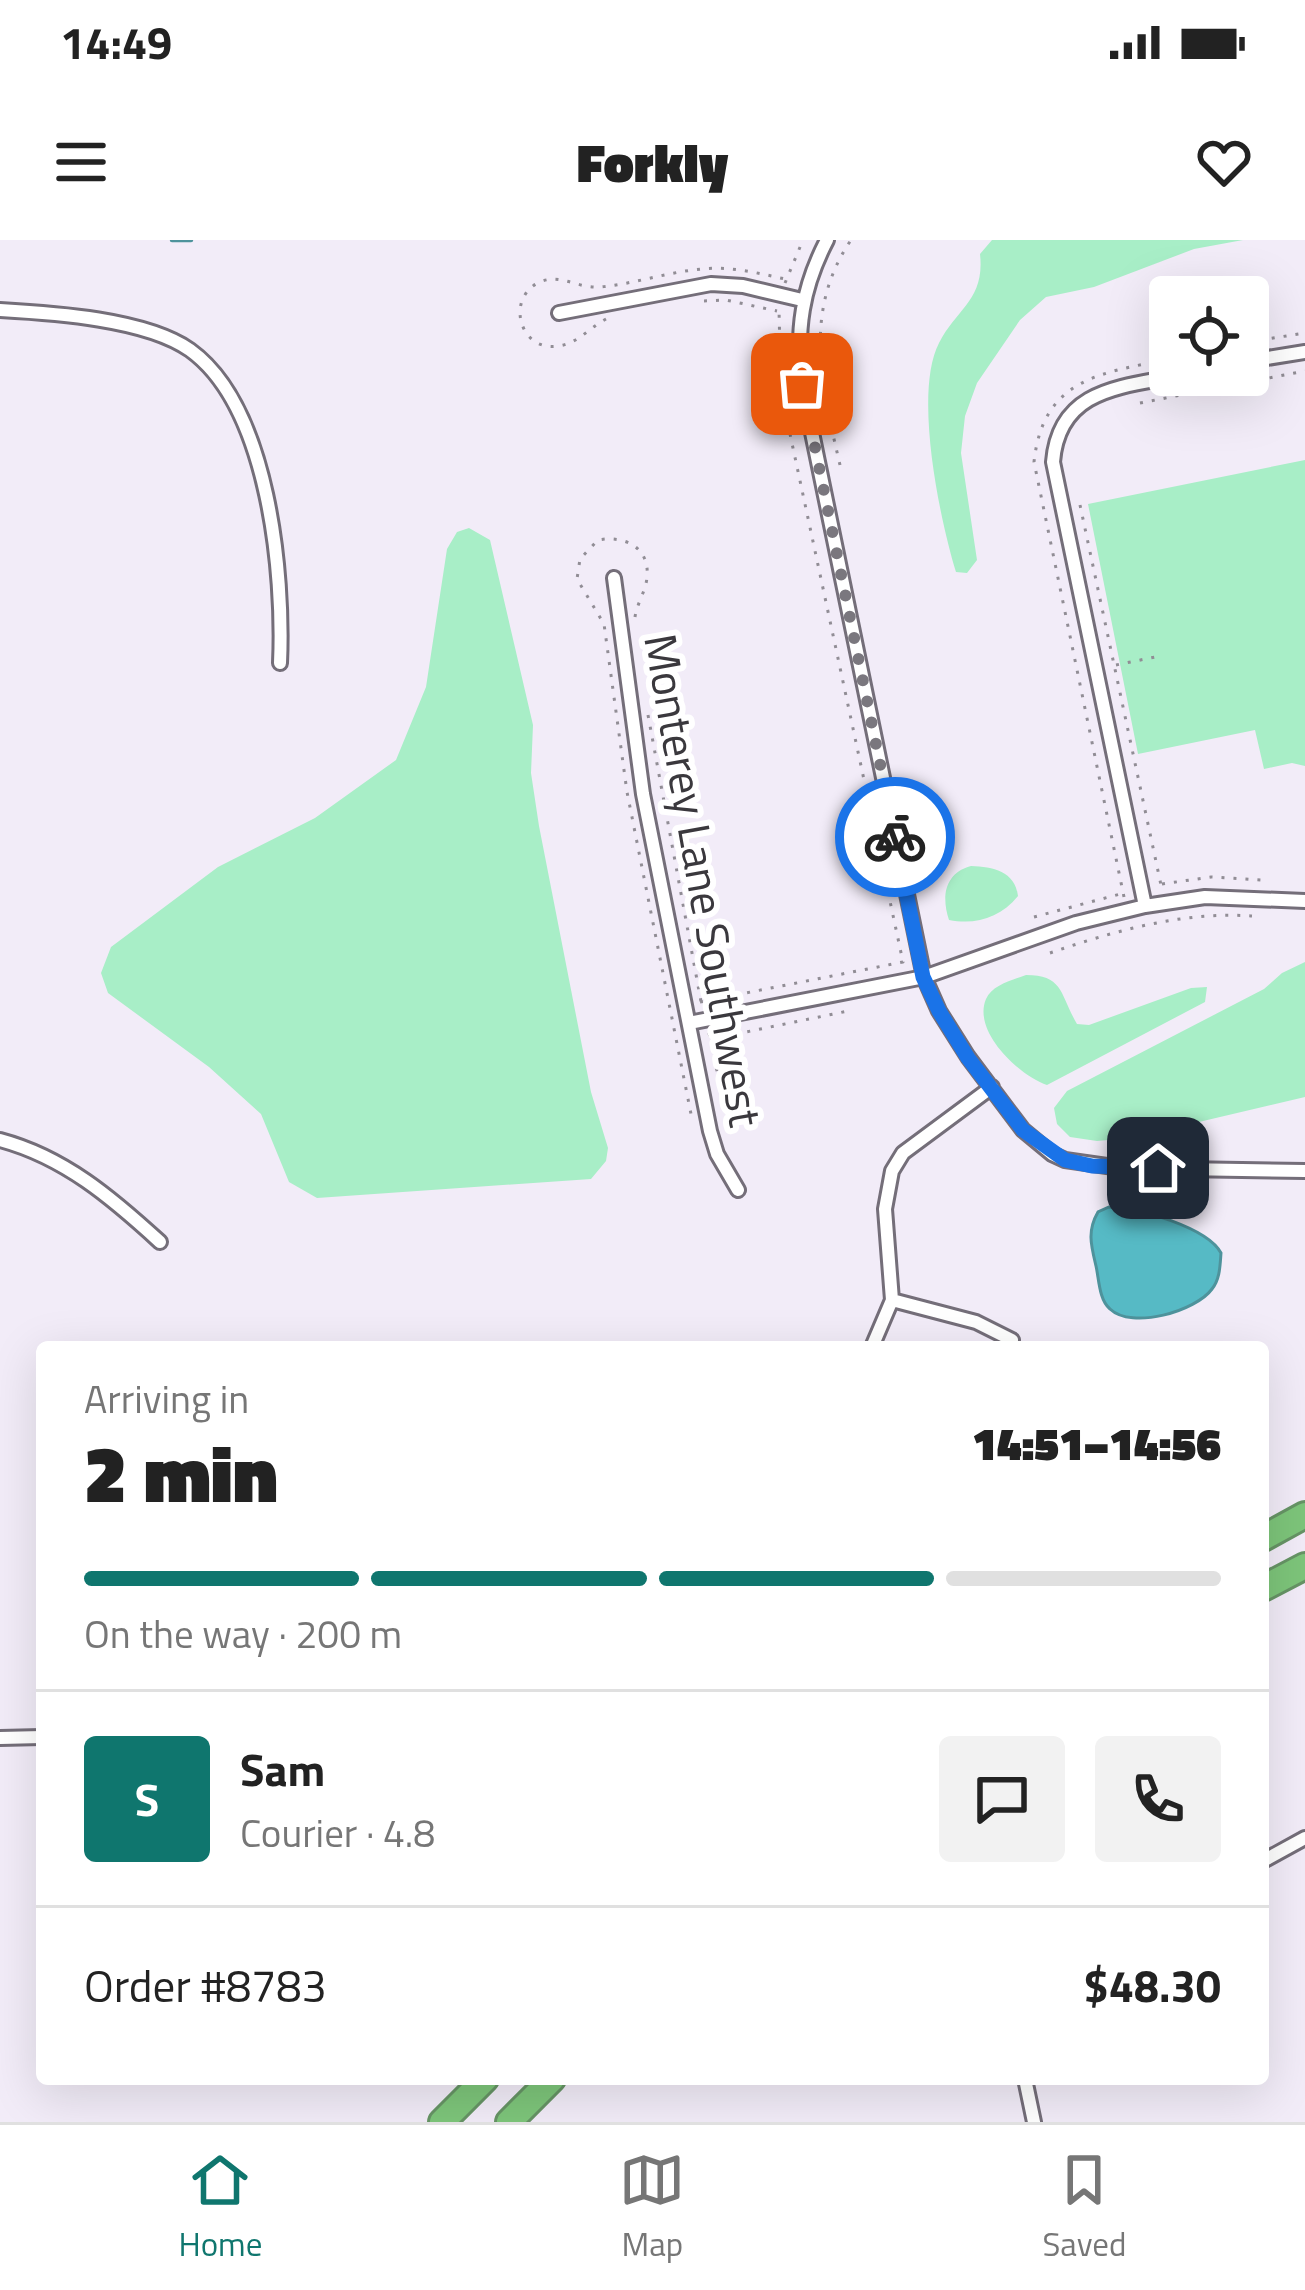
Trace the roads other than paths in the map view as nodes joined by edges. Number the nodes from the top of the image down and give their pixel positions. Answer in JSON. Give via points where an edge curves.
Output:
{"nodes":[{"id":1,"x":827,"y":240,"type":"edge"},
{"id":2,"x":802,"y":300,"type":"junction"},
{"id":3,"x":0,"y":310,"type":"edge"},
{"id":4,"x":559,"y":313,"type":"dead end"},
{"id":5,"x":1305,"y":352,"type":"edge"},
{"id":6,"x":1269,"y":358,"type":"edge"},
{"id":7,"x":1149,"y":382,"type":"edge"},
{"id":8,"x":614,"y":578,"type":"dead end"},
{"id":9,"x":280,"y":663,"type":"dead end"},
{"id":10,"x":1305,"y":901,"type":"edge"},
{"id":11,"x":1144,"y":906,"type":"junction"},
{"id":12,"x":923,"y":977,"type":"junction"},
{"id":13,"x":688,"y":1023,"type":"junction"},
{"id":14,"x":992,"y":1087,"type":"junction"},
{"id":15,"x":0,"y":1140,"type":"edge"},
{"id":16,"x":1305,"y":1171,"type":"edge"},
{"id":17,"x":738,"y":1190,"type":"dead end"},
{"id":18,"x":160,"y":1242,"type":"dead end"},
{"id":19,"x":892,"y":1300,"type":"junction"},
{"id":20,"x":1012,"y":1340,"type":"dead end"},
{"id":21,"x":875,"y":1341,"type":"edge"},
{"id":22,"x":1305,"y":1515,"type":"edge"},
{"id":23,"x":1269,"y":1535,"type":"edge"},
{"id":24,"x":1305,"y":1566,"type":"edge"},
{"id":25,"x":1269,"y":1585,"type":"edge"},
{"id":26,"x":36,"y":1737,"type":"edge"},
{"id":27,"x":0,"y":1738,"type":"edge"},
{"id":28,"x":1305,"y":1838,"type":"edge"},
{"id":29,"x":1269,"y":1858,"type":"edge"},
{"id":30,"x":478,"y":2085,"type":"edge"},
{"id":31,"x":546,"y":2085,"type":"edge"},
{"id":32,"x":1026,"y":2085,"type":"edge"},
{"id":33,"x":442,"y":2122,"type":"edge"},
{"id":34,"x":509,"y":2122,"type":"edge"},
{"id":35,"x":1034,"y":2122,"type":"edge"}],
"edges":[{"from":1,"to":2,"type":"street"},
{"from":2,"to":4,"type":"street","via":[[711,284]]},
{"from":2,"to":12,"type":"street","via":[[802,384]]},
{"from":3,"to":9,"type":"street","via":[[130,327],[190,350],[213,374],[242,421],[268,503]]},
{"from":5,"to":6,"type":"street"},
{"from":7,"to":11,"type":"street","via":[[1082,402],[1054,448]]},
{"from":8,"to":13,"type":"street","name":"Monterey Lane Southwest","via":[[643,794]]},
{"from":10,"to":11,"type":"street","via":[[1205,896]]},
{"from":11,"to":12,"type":"street"},
{"from":12,"to":13,"type":"street"},
{"from":12,"to":14,"type":"street"},
{"from":13,"to":17,"type":"street","name":"Monterey Lane Southwest","via":[[710,1131]]},
{"from":14,"to":16,"type":"street","via":[[1023,1130],[1065,1160]]},
{"from":14,"to":19,"type":"street","via":[[903,1153],[892,1171],[885,1209]]},
{"from":15,"to":18,"type":"street","via":[[103,1190]]},
{"from":19,"to":20,"type":"street"},
{"from":19,"to":21,"type":"street"},
{"from":22,"to":23,"type":"highway"},
{"from":24,"to":25,"type":"highway"},
{"from":26,"to":27,"type":"street"},
{"from":28,"to":29,"type":"street"},
{"from":30,"to":33,"type":"highway"},
{"from":31,"to":34,"type":"highway"},
{"from":32,"to":35,"type":"street"}]}
